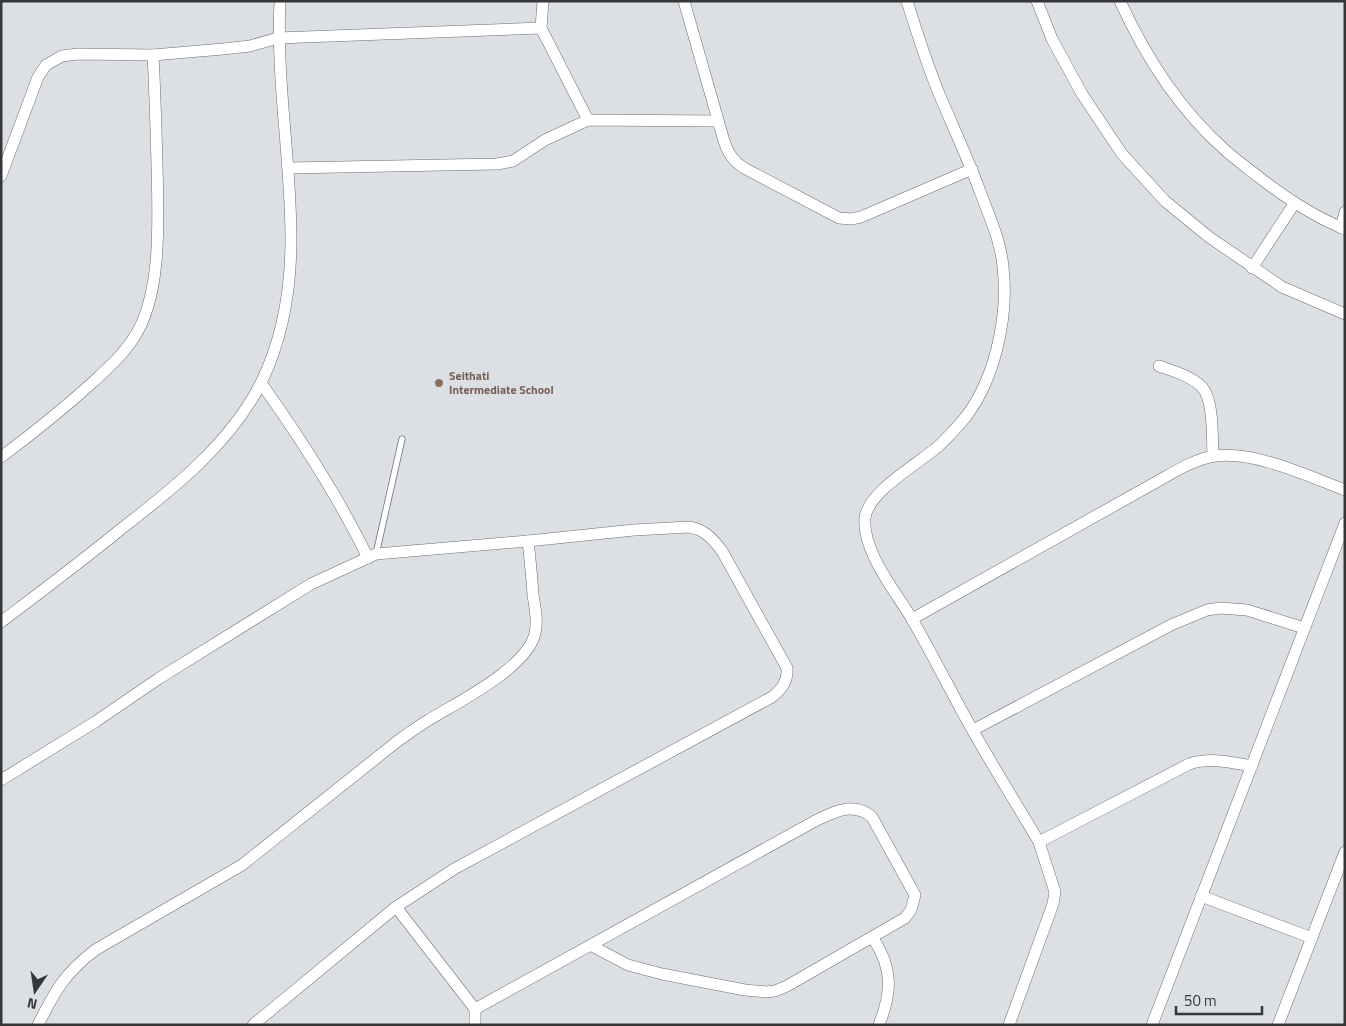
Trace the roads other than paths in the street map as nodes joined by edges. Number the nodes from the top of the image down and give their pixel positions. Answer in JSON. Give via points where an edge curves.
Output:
{"nodes":[{"id":1,"x":280,"y":1,"type":"edge"},
{"id":2,"x":543,"y":1,"type":"edge"},
{"id":3,"x":684,"y":1,"type":"edge"},
{"id":4,"x":907,"y":1,"type":"edge"},
{"id":5,"x":1037,"y":1,"type":"edge"},
{"id":6,"x":1120,"y":1,"type":"edge"},
{"id":7,"x":541,"y":28,"type":"junction"},
{"id":8,"x":278,"y":38,"type":"junction"},
{"id":9,"x":153,"y":55,"type":"junction"},
{"id":10,"x":588,"y":120,"type":"junction"},
{"id":11,"x":718,"y":121,"type":"junction"},
{"id":12,"x":288,"y":168,"type":"junction"},
{"id":13,"x":972,"y":169,"type":"junction"},
{"id":14,"x":1,"y":176,"type":"edge"},
{"id":15,"x":1294,"y":204,"type":"junction"},
{"id":16,"x":1345,"y":212,"type":"edge"},
{"id":17,"x":1343,"y":228,"type":"edge"},
{"id":18,"x":1252,"y":268,"type":"junction"},
{"id":19,"x":1345,"y":314,"type":"edge"},
{"id":20,"x":1159,"y":366,"type":"dead end"},
{"id":21,"x":261,"y":383,"type":"junction"},
{"id":22,"x":402,"y":439,"type":"dead end"},
{"id":23,"x":1214,"y":456,"type":"junction"},
{"id":24,"x":1,"y":457,"type":"edge"},
{"id":25,"x":1345,"y":490,"type":"edge"},
{"id":26,"x":1345,"y":523,"type":"edge"},
{"id":27,"x":528,"y":541,"type":"junction"},
{"id":28,"x":372,"y":556,"type":"junction"},
{"id":29,"x":912,"y":620,"type":"junction"},
{"id":30,"x":1,"y":622,"type":"edge"},
{"id":31,"x":1304,"y":628,"type":"junction"},
{"id":32,"x":973,"y":730,"type":"junction"},
{"id":33,"x":1252,"y":766,"type":"junction"},
{"id":34,"x":1,"y":780,"type":"edge"},
{"id":35,"x":1039,"y":842,"type":"junction"},
{"id":36,"x":1345,"y":852,"type":"edge"},
{"id":37,"x":1202,"y":896,"type":"junction"},
{"id":38,"x":396,"y":907,"type":"junction"},
{"id":39,"x":873,"y":938,"type":"junction"},
{"id":40,"x":1312,"y":938,"type":"junction"},
{"id":41,"x":592,"y":946,"type":"junction"},
{"id":42,"x":475,"y":1009,"type":"junction"},
{"id":43,"x":38,"y":1025,"type":"edge"},
{"id":44,"x":253,"y":1025,"type":"edge"},
{"id":45,"x":475,"y":1025,"type":"edge"},
{"id":46,"x":879,"y":1025,"type":"edge"},
{"id":47,"x":1009,"y":1025,"type":"edge"},
{"id":48,"x":1152,"y":1025,"type":"edge"},
{"id":49,"x":1278,"y":1025,"type":"edge"}],
"edges":[{"from":1,"to":8,"type":"street"},
{"from":2,"to":7,"type":"street"},
{"from":3,"to":11,"type":"street"},
{"from":4,"to":13,"type":"street","via":[[940,95]]},
{"from":5,"to":18,"type":"street","via":[[1052,39],[1078,86],[1122,154],[1165,201]]},
{"from":6,"to":15,"type":"street","via":[[1156,68],[1194,118],[1224,150]]},
{"from":7,"to":8,"type":"street"},
{"from":7,"to":10,"type":"street"},
{"from":8,"to":9,"type":"street","via":[[250,46]]},
{"from":8,"to":12,"type":"street"},
{"from":9,"to":14,"type":"street","via":[[78,54],[62,56],[46,65],[38,77]]},
{"from":9,"to":24,"type":"street","via":[[157,244],[143,320],[117,360],[72,402]]},
{"from":10,"to":11,"type":"street"},
{"from":10,"to":12,"type":"street","via":[[545,140],[513,161],[497,164]]},
{"from":11,"to":13,"type":"street","via":[[735,162],[839,218],[861,217]]},
{"from":12,"to":21,"type":"street","via":[[291,240],[285,314]]},
{"from":13,"to":29,"type":"street","via":[[1003,266],[1002,324],[989,375],[961,423],[938,447],[884,488],[870,502],[865,516],[872,550]]},
{"from":15,"to":17,"type":"street"},
{"from":15,"to":18,"type":"street"},
{"from":16,"to":17,"type":"street"},
{"from":18,"to":19,"type":"street","via":[[1282,288]]},
{"from":20,"to":23,"type":"street","via":[[1202,387],[1210,406]]},
{"from":21,"to":28,"type":"street"},
{"from":21,"to":30,"type":"street","via":[[213,451],[170,491]]},
{"from":22,"to":28,"type":"lane"},
{"from":23,"to":25,"type":"street","via":[[1265,461]]},
{"from":23,"to":29,"type":"street","via":[[1158,481]]},
{"from":26,"to":31,"type":"street"},
{"from":27,"to":28,"type":"street"},
{"from":27,"to":38,"type":"street","via":[[680,527],[703,531],[722,551],[782,657],[787,668],[785,682],[772,697],[506,839]]},
{"from":27,"to":43,"type":"street","via":[[536,630],[525,652],[484,687],[399,740],[242,865],[95,950],[66,976]]},
{"from":28,"to":34,"type":"street","via":[[311,584]]},
{"from":29,"to":32,"type":"street"},
{"from":31,"to":32,"type":"street","via":[[1246,610],[1207,610],[1171,625]]},
{"from":31,"to":33,"type":"street"},
{"from":32,"to":35,"type":"street"},
{"from":33,"to":35,"type":"street","via":[[1216,759],[1189,764]]},
{"from":33,"to":37,"type":"street"},
{"from":35,"to":47,"type":"street","via":[[1055,892]]},
{"from":36,"to":40,"type":"street"},
{"from":37,"to":40,"type":"street"},
{"from":37,"to":48,"type":"street"},
{"from":38,"to":42,"type":"street"},
{"from":38,"to":44,"type":"street"},
{"from":39,"to":41,"type":"street","via":[[787,986],[766,992],[644,970]]},
{"from":39,"to":41,"type":"street","via":[[905,918],[916,895],[872,817],[860,810],[846,808],[815,821]]},
{"from":39,"to":46,"type":"street","via":[[882,951],[888,975],[889,991]]},
{"from":40,"to":49,"type":"street"},
{"from":41,"to":42,"type":"street"},
{"from":42,"to":45,"type":"street"}]}
